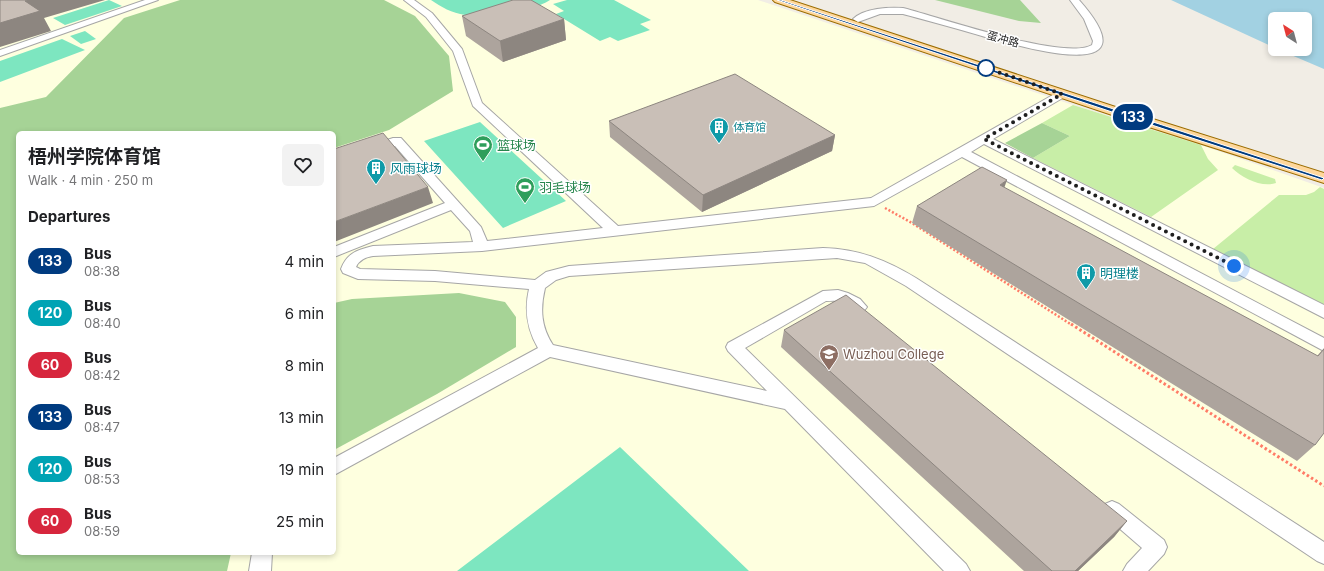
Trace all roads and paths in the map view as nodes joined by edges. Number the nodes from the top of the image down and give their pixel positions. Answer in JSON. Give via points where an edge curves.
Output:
{"nodes":[{"id":1,"x":154,"y":0,"type":"edge"},
{"id":2,"x":408,"y":0,"type":"edge"},
{"id":3,"x":779,"y":0,"type":"edge"},
{"id":4,"x":798,"y":0,"type":"edge"},
{"id":5,"x":1074,"y":0,"type":"edge"},
{"id":6,"x":140,"y":2,"type":"edge"},
{"id":7,"x":858,"y":19,"type":"junction"},
{"id":8,"x":0,"y":53,"type":"edge"},
{"id":9,"x":1062,"y":94,"type":"junction"},
{"id":10,"x":984,"y":139,"type":"junction"},
{"id":11,"x":962,"y":152,"type":"junction"},
{"id":12,"x":336,"y":161,"type":"edge"},
{"id":13,"x":1324,"y":170,"type":"edge"},
{"id":14,"x":1324,"y":178,"type":"edge"},
{"id":15,"x":874,"y":202,"type":"junction"},
{"id":16,"x":453,"y":205,"type":"junction"},
{"id":17,"x":615,"y":231,"type":"junction"},
{"id":18,"x":482,"y":246,"type":"junction"},
{"id":19,"x":336,"y":251,"type":"edge"},
{"id":20,"x":341,"y":269,"type":"edge"},
{"id":21,"x":538,"y":285,"type":"junction"},
{"id":22,"x":1324,"y":312,"type":"edge"},
{"id":23,"x":870,"y":315,"type":"edge"},
{"id":24,"x":1324,"y":345,"type":"edge"},
{"id":25,"x":548,"y":350,"type":"junction"},
{"id":26,"x":790,"y":403,"type":"junction"},
{"id":27,"x":336,"y":466,"type":"edge"},
{"id":28,"x":1324,"y":486,"type":"edge"},
{"id":29,"x":1096,"y":498,"type":"edge"},
{"id":30,"x":1324,"y":554,"type":"edge"},
{"id":31,"x":262,"y":555,"type":"edge"},
{"id":32,"x":260,"y":571,"type":"edge"},
{"id":33,"x":959,"y":571,"type":"edge"},
{"id":34,"x":1134,"y":571,"type":"edge"}],
"edges":[{"from":1,"to":6,"type":"lane"},
{"from":2,"to":17,"type":"lane","via":[[429,15],[458,51],[477,104]]},
{"from":3,"to":9,"type":"main road"},
{"from":4,"to":7,"type":"main road"},
{"from":5,"to":7,"type":"lane","name":"蛋冲路","via":[[1093,27],[1098,41],[1096,47],[1075,53],[1041,49],[903,11],[891,10]]},
{"from":6,"to":8,"type":"lane"},
{"from":7,"to":13,"type":"main road"},
{"from":9,"to":10,"type":"lane"},
{"from":9,"to":14,"type":"main road"},
{"from":10,"to":11,"type":"lane"},
{"from":10,"to":22,"type":"lane"},
{"from":11,"to":15,"type":"lane"},
{"from":11,"to":24,"type":"lane"},
{"from":12,"to":16,"type":"lane","via":[[397,141]]},
{"from":15,"to":17,"type":"lane"},
{"from":15,"to":28,"type":"path","via":[[912,223]]},
{"from":16,"to":18,"type":"lane","via":[[476,230]]},
{"from":16,"to":19,"type":"lane"},
{"from":17,"to":18,"type":"lane"},
{"from":18,"to":20,"type":"lane","via":[[372,251],[360,254]]},
{"from":20,"to":21,"type":"lane","via":[[358,274],[435,276]]},
{"from":21,"to":25,"type":"lane","via":[[534,322],[538,337]]},
{"from":21,"to":30,"type":"lane","via":[[550,276],[569,271],[607,267],[847,252],[867,257],[911,282]]},
{"from":23,"to":26,"type":"lane","via":[[838,294],[823,296],[734,347]]},
{"from":25,"to":26,"type":"lane"},
{"from":25,"to":27,"type":"lane"},
{"from":26,"to":33,"type":"lane"},
{"from":29,"to":34,"type":"lane","via":[[1157,547]]},
{"from":31,"to":32,"type":"lane"}]}
